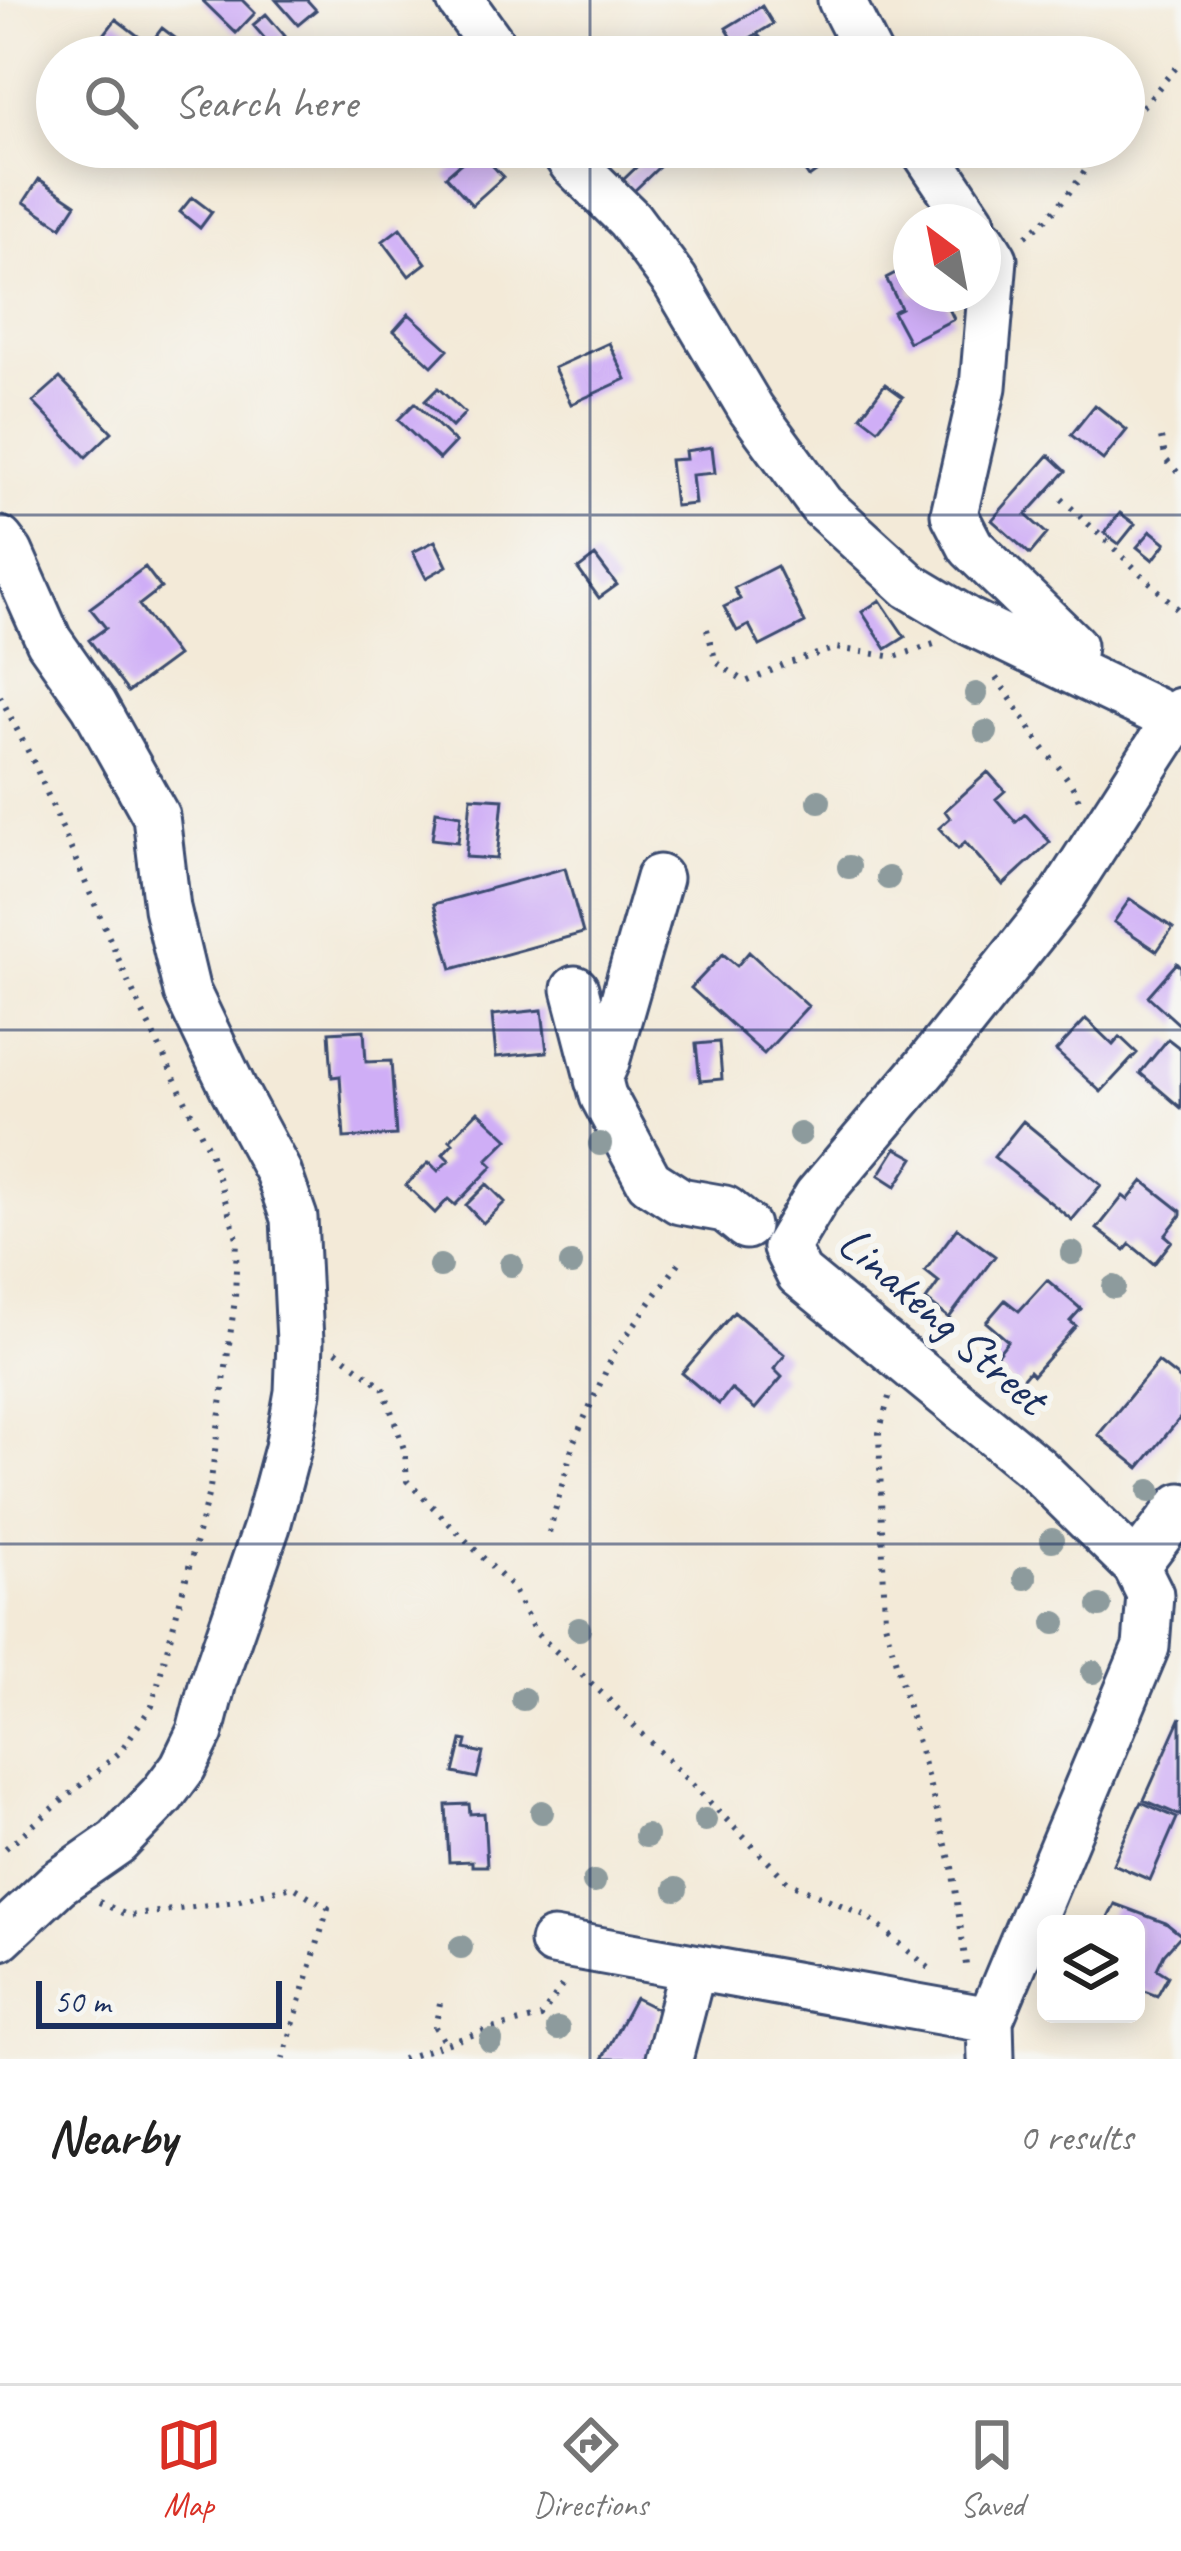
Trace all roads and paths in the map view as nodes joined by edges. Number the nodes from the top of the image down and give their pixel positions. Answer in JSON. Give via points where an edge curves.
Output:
{"nodes":[{"id":1,"x":460,"y":0,"type":"edge"},
{"id":2,"x":841,"y":0,"type":"edge"},
{"id":3,"x":486,"y":36,"type":"edge"},
{"id":4,"x":859,"y":36,"type":"edge"},
{"id":5,"x":1181,"y":63,"type":"edge"},
{"id":6,"x":1145,"y":108,"type":"edge"},
{"id":7,"x":577,"y":168,"type":"edge"},
{"id":8,"x":936,"y":168,"type":"edge"},
{"id":9,"x":1087,"y":168,"type":"edge"},
{"id":10,"x":959,"y":204,"type":"edge"},
{"id":11,"x":1001,"y":236,"type":"edge"},
{"id":12,"x":983,"y":312,"type":"edge"},
{"id":13,"x":1161,"y":438,"type":"dead end"},
{"id":14,"x":1181,"y":476,"type":"edge"},
{"id":15,"x":1062,"y":499,"type":"dead end"},
{"id":16,"x":0,"y":540,"type":"edge"},
{"id":17,"x":1181,"y":612,"type":"edge"},
{"id":18,"x":707,"y":629,"type":"dead end"},
{"id":19,"x":958,"y":634,"type":"junction"},
{"id":20,"x":1070,"y":669,"type":"junction"},
{"id":21,"x":993,"y":674,"type":"dead end"},
{"id":22,"x":0,"y":696,"type":"edge"},
{"id":23,"x":1179,"y":718,"type":"edge"},
{"id":24,"x":1078,"y":800,"type":"dead end"},
{"id":25,"x":659,"y":878,"type":"dead end"},
{"id":26,"x":575,"y":989,"type":"dead end"},
{"id":27,"x":598,"y":1080,"type":"junction"},
{"id":28,"x":746,"y":1226,"type":"dead end"},
{"id":29,"x":684,"y":1256,"type":"dead end"},
{"id":30,"x":300,"y":1341,"type":"junction"},
{"id":31,"x":900,"y":1357,"type":"junction"},
{"id":32,"x":1181,"y":1506,"type":"edge"},
{"id":33,"x":549,"y":1533,"type":"dead end"},
{"id":34,"x":1136,"y":1566,"type":"junction"},
{"id":35,"x":0,"y":1853,"type":"edge"},
{"id":36,"x":58,"y":1883,"type":"junction"},
{"id":37,"x":0,"y":1937,"type":"edge"},
{"id":38,"x":567,"y":1944,"type":"joint"},
{"id":39,"x":693,"y":1967,"type":"junction"},
{"id":40,"x":440,"y":2002,"type":"dead end"},
{"id":41,"x":981,"y":2021,"type":"edge"},
{"id":42,"x":446,"y":2044,"type":"junction"},
{"id":43,"x":283,"y":2059,"type":"edge"},
{"id":44,"x":402,"y":2059,"type":"edge"},
{"id":45,"x":669,"y":2059,"type":"edge"}],
"edges":[{"from":1,"to":3,"type":"street"},
{"from":2,"to":4,"type":"street"},
{"from":5,"to":6,"type":"path"},
{"from":7,"to":19,"type":"street","via":[[675,281],[751,409],[821,505]]},
{"from":8,"to":10,"type":"street"},
{"from":9,"to":11,"type":"path","via":[[1039,226]]},
{"from":12,"to":20,"type":"street","via":[[983,387],[955,514],[970,547],[1073,646]]},
{"from":13,"to":14,"type":"path"},
{"from":15,"to":17,"type":"path"},
{"from":16,"to":30,"type":"street","via":[[49,641],[156,816],[166,908],[187,992],[294,1218]]},
{"from":18,"to":19,"type":"path","via":[[716,662],[746,682],[836,648],[896,657]]},
{"from":19,"to":20,"type":"street"},
{"from":20,"to":23,"type":"street"},
{"from":21,"to":24,"type":"path"},
{"from":22,"to":35,"type":"path","via":[[210,1152],[237,1238],[210,1488],[152,1706],[118,1753]]},
{"from":23,"to":31,"type":"street","name":"Linakeng Street","via":[[1060,899],[817,1196],[786,1248],[799,1274]]},
{"from":25,"to":27,"type":"street"},
{"from":26,"to":27,"type":"street"},
{"from":27,"to":28,"type":"street","via":[[650,1180],[680,1201],[725,1209]]},
{"from":29,"to":33,"type":"path","via":[[615,1351],[574,1441]]},
{"from":30,"to":36,"type":"street","via":[[288,1448],[200,1732],[162,1796],[117,1843]]},
{"from":30,"to":41,"type":"path","via":[[340,1352],[383,1387],[407,1481],[512,1588],[536,1632],[788,1882],[866,1916]]},
{"from":31,"to":34,"type":"street","name":"Linakeng Street","via":[[1037,1469]]},
{"from":31,"to":41,"type":"path","via":[[879,1433],[885,1622],[952,1867]]},
{"from":32,"to":34,"type":"street"},
{"from":34,"to":41,"type":"street","via":[[1150,1594],[1146,1647]]},
{"from":36,"to":37,"type":"street"},
{"from":36,"to":43,"type":"path","via":[[129,1916],[292,1886],[328,1908]]},
{"from":38,"to":39,"type":"street"},
{"from":38,"to":42,"type":"path","via":[[559,1994],[541,2017]]},
{"from":39,"to":41,"type":"street"},
{"from":39,"to":45,"type":"street"},
{"from":40,"to":42,"type":"path","via":[[435,2027]]},
{"from":42,"to":44,"type":"path"}]}
